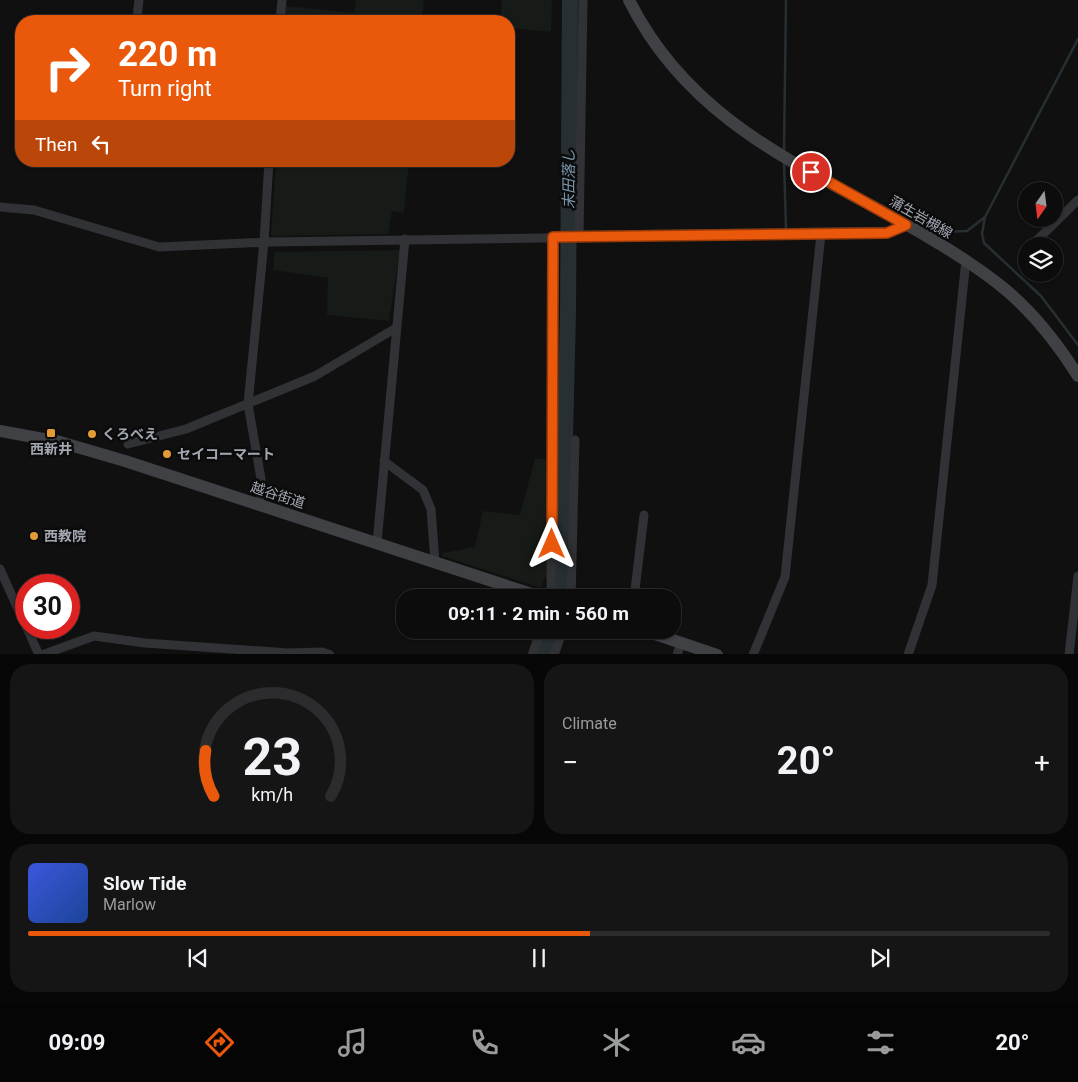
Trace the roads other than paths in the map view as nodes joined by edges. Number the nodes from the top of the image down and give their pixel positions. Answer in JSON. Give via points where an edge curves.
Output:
{"nodes":[{"id":1,"x":138,"y":0,"type":"edge"},
{"id":2,"x":282,"y":0,"type":"edge"},
{"id":3,"x":582,"y":0,"type":"edge"},
{"id":4,"x":629,"y":0,"type":"edge"},
{"id":5,"x":137,"y":15,"type":"edge"},
{"id":6,"x":281,"y":15,"type":"edge"},
{"id":7,"x":268,"y":167,"type":"edge"},
{"id":8,"x":1078,"y":200,"type":"edge"},
{"id":9,"x":0,"y":207,"type":"edge"},
{"id":10,"x":906,"y":225,"type":"junction"},
{"id":11,"x":821,"y":234,"type":"junction"},
{"id":12,"x":579,"y":236,"type":"junction"},
{"id":13,"x":553,"y":237,"type":"junction"},
{"id":14,"x":1040,"y":237,"type":"edge"},
{"id":15,"x":405,"y":239,"type":"junction"},
{"id":16,"x":264,"y":242,"type":"junction"},
{"id":17,"x":966,"y":260,"type":"junction"},
{"id":18,"x":396,"y":328,"type":"junction"},
{"id":19,"x":1078,"y":376,"type":"edge"},
{"id":20,"x":248,"y":404,"type":"junction"},
{"id":21,"x":0,"y":431,"type":"edge"},
{"id":22,"x":575,"y":440,"type":"dead end"},
{"id":23,"x":128,"y":444,"type":"dead end"},
{"id":24,"x":384,"y":461,"type":"junction"},
{"id":25,"x":261,"y":506,"type":"junction"},
{"id":26,"x":644,"y":515,"type":"dead end"},
{"id":27,"x":377,"y":543,"type":"junction"},
{"id":28,"x":436,"y":562,"type":"junction"},
{"id":29,"x":0,"y":569,"type":"edge"},
{"id":30,"x":1078,"y":576,"type":"edge"},
{"id":31,"x":517,"y":589,"type":"edge"},
{"id":32,"x":551,"y":589,"type":"edge"},
{"id":33,"x":571,"y":589,"type":"edge"},
{"id":34,"x":635,"y":589,"type":"edge"},
{"id":35,"x":15,"y":602,"type":"edge"},
{"id":36,"x":33,"y":639,"type":"edge"},
{"id":37,"x":538,"y":639,"type":"edge"},
{"id":38,"x":560,"y":639,"type":"edge"},
{"id":39,"x":660,"y":639,"type":"edge"},
{"id":40,"x":679,"y":649,"type":"edge"},
{"id":41,"x":41,"y":654,"type":"edge"},
{"id":42,"x":330,"y":654,"type":"edge"},
{"id":43,"x":532,"y":654,"type":"edge"},
{"id":44,"x":554,"y":654,"type":"edge"},
{"id":45,"x":717,"y":654,"type":"edge"},
{"id":46,"x":753,"y":654,"type":"edge"},
{"id":47,"x":908,"y":654,"type":"edge"},
{"id":48,"x":1069,"y":654,"type":"edge"}],
"edges":[{"from":1,"to":5,"type":"street"},
{"from":2,"to":6,"type":"street"},
{"from":3,"to":12,"type":"street"},
{"from":4,"to":10,"type":"street","name":"蒲生岩槻線","via":[[666,59],[720,114],[780,155]]},
{"from":7,"to":16,"type":"street"},
{"from":8,"to":14,"type":"street"},
{"from":9,"to":16,"type":"street","via":[[34,210],[159,247]]},
{"from":10,"to":11,"type":"street","via":[[887,233]]},
{"from":10,"to":17,"type":"street","name":"蒲生岩槻線"},
{"from":11,"to":12,"type":"street"},
{"from":11,"to":46,"type":"street","via":[[785,577]]},
{"from":12,"to":13,"type":"street"},
{"from":13,"to":15,"type":"street"},
{"from":13,"to":32,"type":"street"},
{"from":15,"to":16,"type":"street"},
{"from":15,"to":18,"type":"street"},
{"from":16,"to":20,"type":"street"},
{"from":17,"to":19,"type":"street","name":"蒲生岩槻線","via":[[998,283],[1031,314]]},
{"from":17,"to":47,"type":"street","via":[[932,585]]},
{"from":18,"to":20,"type":"street","via":[[316,376]]},
{"from":18,"to":24,"type":"street"},
{"from":20,"to":23,"type":"street","via":[[186,429]]},
{"from":20,"to":25,"type":"street","via":[[261,478]]},
{"from":21,"to":25,"type":"street","name":"越谷街道","via":[[60,442]]},
{"from":22,"to":33,"type":"street"},
{"from":24,"to":27,"type":"street"},
{"from":24,"to":28,"type":"street","via":[[423,490],[431,509]]},
{"from":25,"to":27,"type":"street","name":"越谷街道"},
{"from":26,"to":34,"type":"street"},
{"from":27,"to":28,"type":"street","name":"越谷街道"},
{"from":28,"to":31,"type":"street","name":"越谷街道"},
{"from":29,"to":35,"type":"street"},
{"from":30,"to":48,"type":"street"},
{"from":36,"to":41,"type":"street"},
{"from":37,"to":43,"type":"street"},
{"from":38,"to":44,"type":"street"},
{"from":39,"to":40,"type":"street"},
{"from":40,"to":45,"type":"street"},
{"from":41,"to":42,"type":"street","via":[[94,636],[145,643]]}]}
